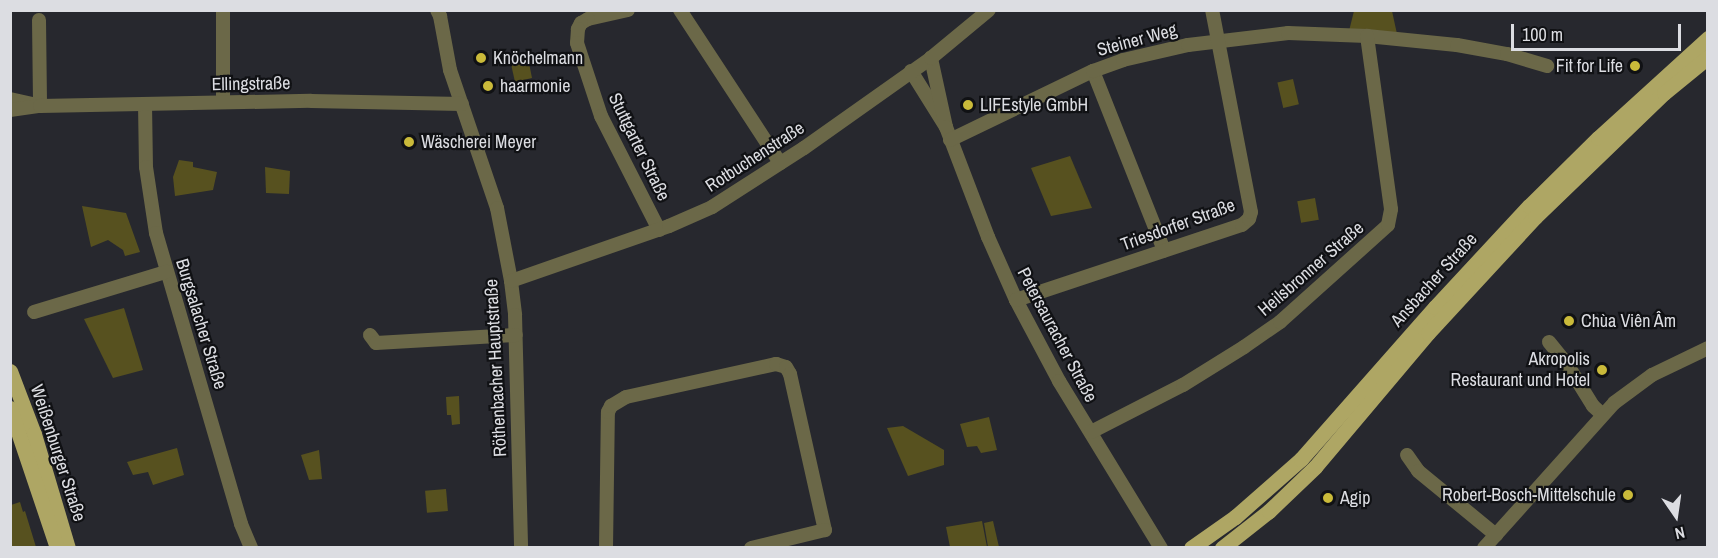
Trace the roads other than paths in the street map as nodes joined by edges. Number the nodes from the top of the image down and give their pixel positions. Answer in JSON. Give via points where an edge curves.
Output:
{"nodes":[{"id":1,"x":223,"y":10,"type":"edge"},
{"id":2,"x":628,"y":10,"type":"edge"},
{"id":3,"x":680,"y":10,"type":"edge"},
{"id":4,"x":989,"y":10,"type":"edge"},
{"id":5,"x":1212,"y":10,"type":"edge"},
{"id":6,"x":440,"y":12,"type":"edge"},
{"id":7,"x":39,"y":20,"type":"dead end"},
{"id":8,"x":1367,"y":36,"type":"junction"},
{"id":9,"x":1707,"y":38,"type":"edge"},
{"id":10,"x":1218,"y":41,"type":"junction"},
{"id":11,"x":1707,"y":57,"type":"edge"},
{"id":12,"x":931,"y":58,"type":"junction"},
{"id":13,"x":1547,"y":66,"type":"dead end"},
{"id":14,"x":911,"y":71,"type":"junction"},
{"id":15,"x":1093,"y":71,"type":"junction"},
{"id":16,"x":10,"y":99,"type":"edge"},
{"id":17,"x":223,"y":102,"type":"junction"},
{"id":18,"x":145,"y":104,"type":"junction"},
{"id":19,"x":462,"y":104,"type":"junction"},
{"id":20,"x":40,"y":106,"type":"junction"},
{"id":21,"x":10,"y":110,"type":"edge"},
{"id":22,"x":948,"y":134,"type":"junction"},
{"id":23,"x":780,"y":163,"type":"junction"},
{"id":24,"x":659,"y":230,"type":"junction"},
{"id":25,"x":1164,"y":250,"type":"junction"},
{"id":26,"x":166,"y":272,"type":"junction"},
{"id":27,"x":511,"y":281,"type":"junction"},
{"id":28,"x":1016,"y":300,"type":"junction"},
{"id":29,"x":34,"y":312,"type":"dead end"},
{"id":30,"x":370,"y":334,"type":"dead end"},
{"id":31,"x":516,"y":335,"type":"junction"},
{"id":32,"x":1549,"y":342,"type":"dead end"},
{"id":33,"x":1707,"y":348,"type":"edge"},
{"id":34,"x":10,"y":371,"type":"edge"},
{"id":35,"x":10,"y":408,"type":"edge"},
{"id":36,"x":1603,"y":415,"type":"junction"},
{"id":37,"x":1091,"y":432,"type":"junction"},
{"id":38,"x":1407,"y":455,"type":"dead end"},
{"id":39,"x":1496,"y":535,"type":"junction"},
{"id":40,"x":57,"y":548,"type":"edge"},
{"id":41,"x":68,"y":548,"type":"edge"},
{"id":42,"x":251,"y":548,"type":"edge"},
{"id":43,"x":521,"y":548,"type":"edge"},
{"id":44,"x":606,"y":548,"type":"edge"},
{"id":45,"x":751,"y":548,"type":"edge"},
{"id":46,"x":1161,"y":548,"type":"edge"},
{"id":47,"x":1191,"y":548,"type":"edge"},
{"id":48,"x":1222,"y":548,"type":"edge"},
{"id":49,"x":1484,"y":548,"type":"edge"}],
"edges":[{"from":1,"to":17,"type":"street"},
{"from":2,"to":24,"type":"street","name":"Stuttgarter Straße","via":[[581,23],[577,43],[601,116]]},
{"from":3,"to":23,"type":"street"},
{"from":4,"to":12,"type":"street","name":"Rotbuchenstraße"},
{"from":5,"to":10,"type":"street","name":"Triesdorfer Straße"},
{"from":6,"to":19,"type":"street","name":"Röthenbacher Hauptstraße","via":[[450,70]]},
{"from":7,"to":20,"type":"street"},
{"from":8,"to":10,"type":"street","name":"Steiner Weg","via":[[1288,33]]},
{"from":8,"to":13,"type":"street","name":"Steiner Weg","via":[[1457,45]]},
{"from":8,"to":37,"type":"street","name":"Heilsbronner Straße","via":[[1391,209],[1388,225],[1280,322],[1244,348],[1183,385]]},
{"from":9,"to":47,"type":"main road","name":"Ansbacher Straße","via":[[1529,206],[1301,459],[1242,512]]},
{"from":10,"to":15,"type":"street","name":"Steiner Weg","via":[[1143,55]]},
{"from":10,"to":25,"type":"street","name":"Triesdorfer Straße","via":[[1251,212],[1242,225]]},
{"from":11,"to":48,"type":"main road","name":"Ansbacher Straße","via":[[1664,93],[1535,218],[1428,333],[1315,467]]},
{"from":12,"to":14,"type":"street","name":"Rotbuchenstraße"},
{"from":12,"to":22,"type":"street","name":"Petersauracher Straße"},
{"from":14,"to":22,"type":"street","name":"Petersauracher Straße"},
{"from":14,"to":23,"type":"street","name":"Rotbuchenstraße"},
{"from":15,"to":22,"type":"street","name":"Steiner Weg"},
{"from":15,"to":25,"type":"street","name":"Steiner Weg"},
{"from":16,"to":20,"type":"street","name":"Ellingstraße"},
{"from":17,"to":18,"type":"street","name":"Ellingstraße"},
{"from":17,"to":19,"type":"street","name":"Ellingstraße"},
{"from":18,"to":20,"type":"street","name":"Ellingstraße"},
{"from":18,"to":26,"type":"street","name":"Burgsalacher Straße","via":[[149,188]]},
{"from":19,"to":27,"type":"street","name":"Röthenbacher Hauptstraße","via":[[497,208]]},
{"from":20,"to":21,"type":"street","name":"Ellingstraße"},
{"from":22,"to":28,"type":"street","name":"Petersauracher Straße"},
{"from":23,"to":24,"type":"street","name":"Rotbuchenstraße","via":[[712,207]]},
{"from":24,"to":27,"type":"street","name":"Rotbuchenstraße"},
{"from":25,"to":28,"type":"street","name":"Triesdorfer Straße"},
{"from":26,"to":29,"type":"street"},
{"from":26,"to":42,"type":"street","name":"Burgsalacher Straße"},
{"from":27,"to":31,"type":"street","name":"Röthenbacher Hauptstraße"},
{"from":28,"to":37,"type":"street","name":"Petersauracher Straße"},
{"from":30,"to":31,"type":"street","via":[[376,343]]},
{"from":31,"to":43,"type":"street","name":"Röthenbacher Hauptstraße"},
{"from":32,"to":36,"type":"street"},
{"from":33,"to":36,"type":"street","via":[[1652,375]]},
{"from":34,"to":41,"type":"main road","name":"Weißenburger Straße"},
{"from":35,"to":40,"type":"main road","name":"Weißenburger Straße"},
{"from":36,"to":39,"type":"street"},
{"from":37,"to":46,"type":"street","name":"Petersauracher Straße"},
{"from":38,"to":39,"type":"street","via":[[1418,471]]},
{"from":39,"to":49,"type":"street"},
{"from":44,"to":45,"type":"street","via":[[611,406],[627,396],[776,364],[786,367],[790,374],[825,530]]}]}
